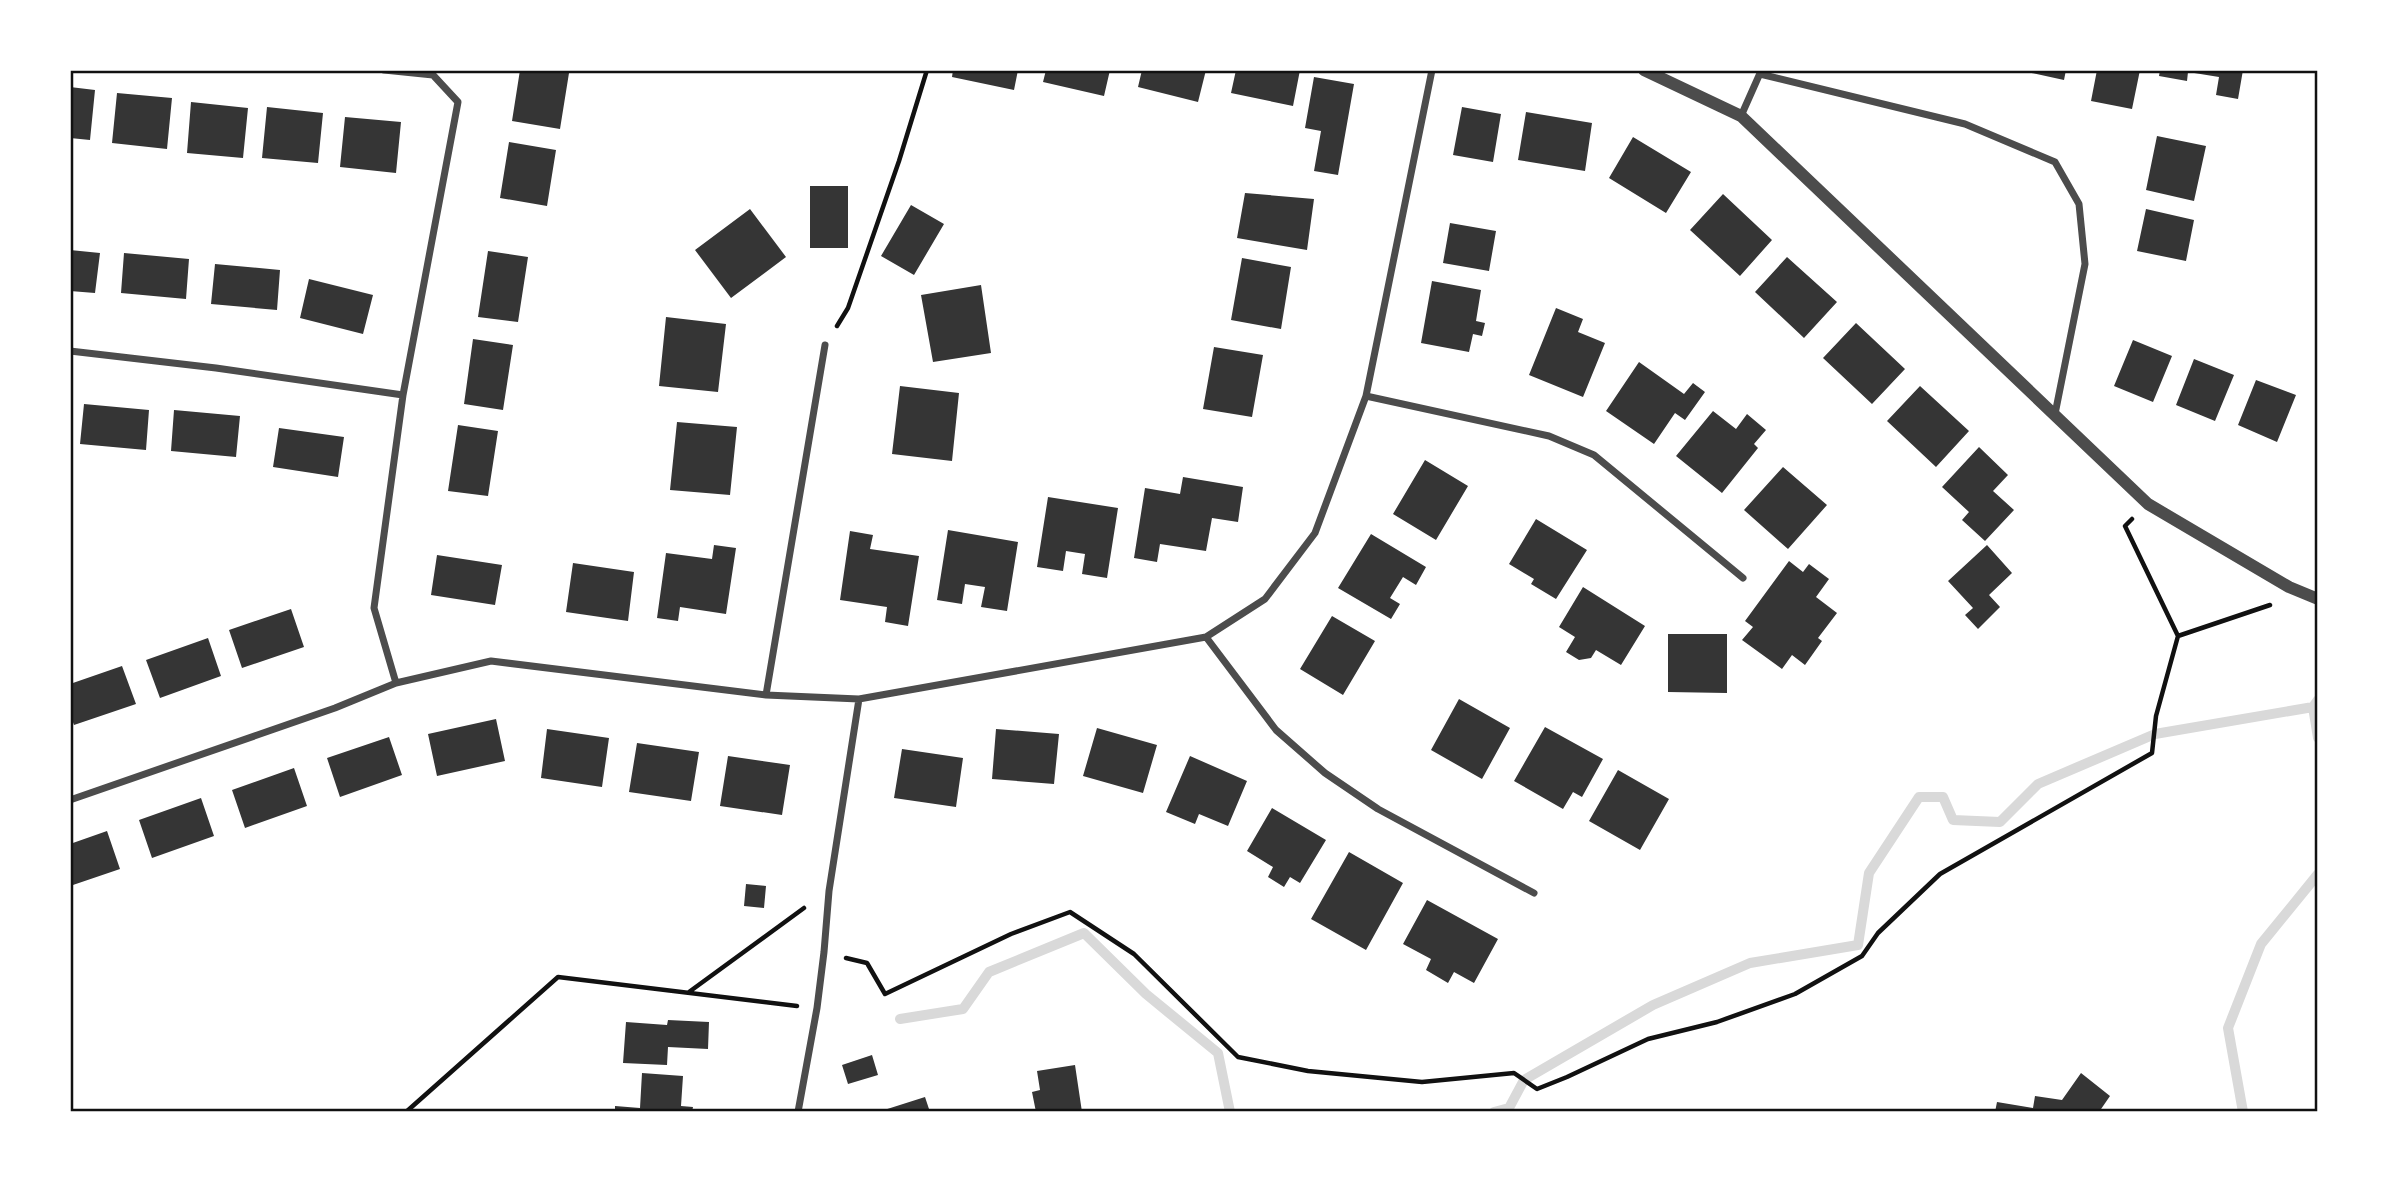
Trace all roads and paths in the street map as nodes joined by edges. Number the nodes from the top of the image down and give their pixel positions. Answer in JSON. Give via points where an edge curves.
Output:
{"nodes":[{"id":1,"x":384,"y":70,"type":"edge"},
{"id":2,"x":927,"y":70,"type":"edge"},
{"id":3,"x":1432,"y":70,"type":"edge"},
{"id":4,"x":1644,"y":70,"type":"edge"},
{"id":5,"x":1760,"y":72,"type":"edge"},
{"id":6,"x":1741,"y":116,"type":"junction"},
{"id":7,"x":825,"y":345,"type":"joint"},
{"id":8,"x":70,"y":351,"type":"edge"},
{"id":9,"x":403,"y":396,"type":"junction"},
{"id":10,"x":1366,"y":396,"type":"junction"},
{"id":11,"x":2055,"y":414,"type":"junction"},
{"id":12,"x":2148,"y":504,"type":"junction"},
{"id":13,"x":1743,"y":578,"type":"dead end"},
{"id":14,"x":2289,"y":587,"type":"junction"},
{"id":15,"x":2318,"y":599,"type":"edge"},
{"id":16,"x":2178,"y":636,"type":"junction"},
{"id":17,"x":1206,"y":637,"type":"junction"},
{"id":18,"x":396,"y":682,"type":"junction"},
{"id":19,"x":766,"y":695,"type":"junction"},
{"id":20,"x":859,"y":699,"type":"junction"},
{"id":21,"x":70,"y":800,"type":"edge"},
{"id":22,"x":828,"y":891,"type":"junction"},
{"id":23,"x":1534,"y":892,"type":"dead end"},
{"id":24,"x":867,"y":963,"type":"dead end"},
{"id":25,"x":689,"y":992,"type":"junction"},
{"id":26,"x":817,"y":1008,"type":"junction"},
{"id":27,"x":406,"y":1112,"type":"edge"},
{"id":28,"x":798,"y":1112,"type":"edge"}],
"edges":[{"from":1,"to":9,"type":"street","via":[[433,75],[458,102]]},
{"from":2,"to":7,"type":"path","via":[[848,308]]},
{"from":3,"to":10,"type":"street"},
{"from":4,"to":6,"type":"street"},
{"from":5,"to":6,"type":"street"},
{"from":5,"to":11,"type":"street","via":[[1965,124],[2055,162],[2079,204],[2085,264]]},
{"from":6,"to":11,"type":"street"},
{"from":7,"to":19,"type":"street"},
{"from":8,"to":9,"type":"street"},
{"from":9,"to":18,"type":"street","via":[[374,608]]},
{"from":10,"to":13,"type":"street","via":[[1549,436],[1594,455]]},
{"from":10,"to":17,"type":"street","via":[[1315,533],[1265,599]]},
{"from":11,"to":12,"type":"street"},
{"from":12,"to":14,"type":"street"},
{"from":12,"to":16,"type":"path","via":[[2125,526]]},
{"from":14,"to":15,"type":"street"},
{"from":14,"to":16,"type":"path","via":[[2267,607]]},
{"from":16,"to":24,"type":"path","via":[[2156,716],[2152,753],[1940,874],[1878,933],[1862,956],[1795,994],[1717,1022],[1648,1039],[1537,1089],[1514,1073],[1422,1082],[1308,1071],[1238,1057],[1134,954],[1070,912],[1011,934],[885,994]]},
{"from":17,"to":20,"type":"street"},
{"from":17,"to":23,"type":"street","via":[[1276,730],[1325,773],[1378,809]]},
{"from":18,"to":19,"type":"street","via":[[491,661]]},
{"from":18,"to":21,"type":"street","via":[[335,708]]},
{"from":19,"to":20,"type":"street"},
{"from":20,"to":22,"type":"street"},
{"from":22,"to":25,"type":"path"},
{"from":22,"to":26,"type":"street"},
{"from":25,"to":26,"type":"path"},
{"from":25,"to":27,"type":"path","via":[[558,978]]},
{"from":26,"to":28,"type":"street"}]}
